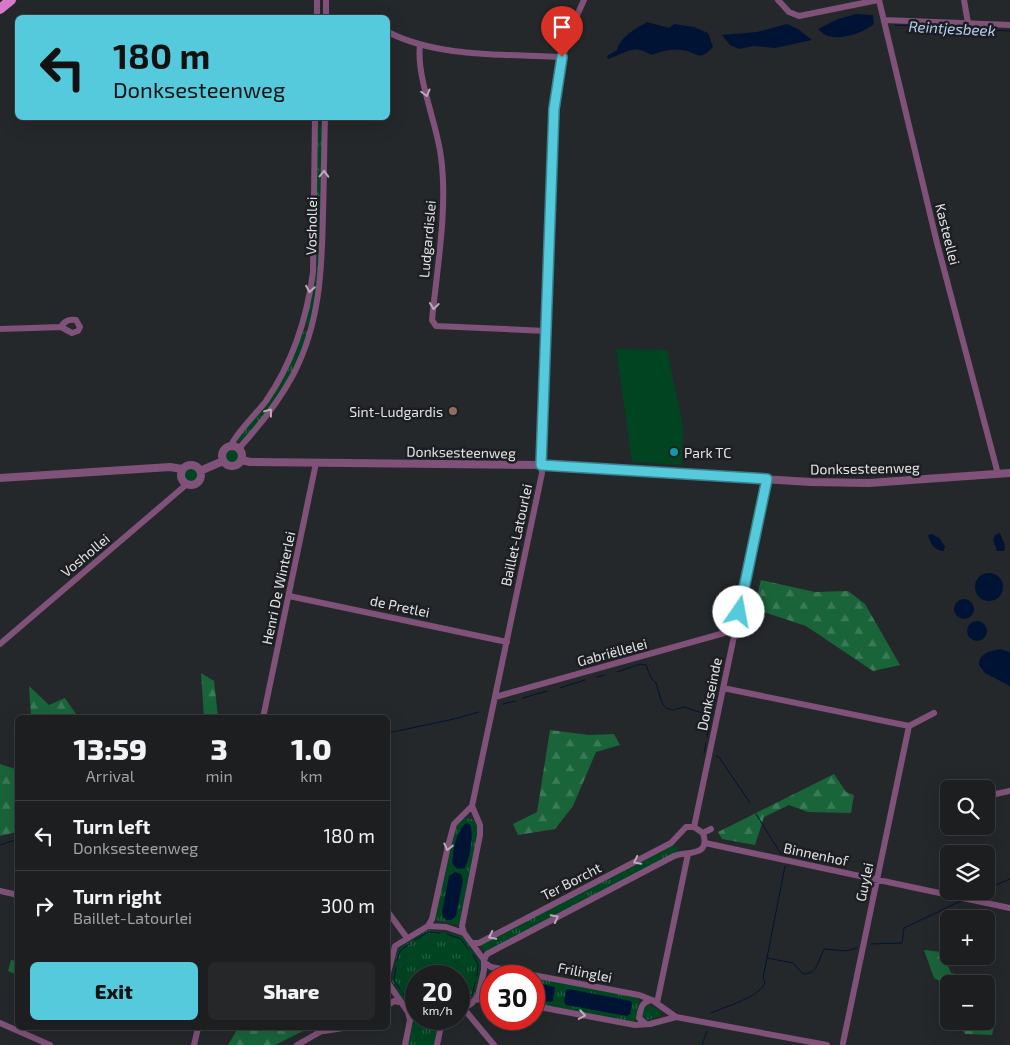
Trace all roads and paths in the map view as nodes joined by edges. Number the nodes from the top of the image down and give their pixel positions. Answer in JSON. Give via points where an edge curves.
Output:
{"nodes":[{"id":1,"x":11,"y":0,"type":"edge"},
{"id":2,"x":317,"y":0,"type":"edge"},
{"id":3,"x":326,"y":0,"type":"edge"},
{"id":4,"x":584,"y":0,"type":"edge"},
{"id":5,"x":778,"y":0,"type":"edge"},
{"id":6,"x":878,"y":0,"type":"edge"},
{"id":7,"x":964,"y":0,"type":"edge"},
{"id":8,"x":0,"y":9,"type":"edge"},
{"id":9,"x":317,"y":15,"type":"edge"},
{"id":10,"x":326,"y":15,"type":"edge"},
{"id":11,"x":884,"y":20,"type":"junction"},
{"id":12,"x":968,"y":23,"type":"junction"},
{"id":13,"x":1010,"y":25,"type":"edge"},
{"id":14,"x":390,"y":33,"type":"edge"},
{"id":15,"x":420,"y":45,"type":"junction"},
{"id":16,"x":562,"y":57,"type":"junction"},
{"id":17,"x":315,"y":120,"type":"edge"},
{"id":18,"x":325,"y":120,"type":"edge"},
{"id":19,"x":61,"y":327,"type":"dead end"},
{"id":20,"x":302,"y":327,"type":"junction"},
{"id":21,"x":0,"y":329,"type":"edge"},
{"id":22,"x":311,"y":330,"type":"junction"},
{"id":23,"x":546,"y":331,"type":"junction"},
{"id":24,"x":231,"y":446,"type":"junction"},
{"id":25,"x":241,"y":451,"type":"junction"},
{"id":26,"x":242,"y":460,"type":"junction"},
{"id":27,"x":223,"y":461,"type":"junction"},
{"id":28,"x":316,"y":463,"type":"junction"},
{"id":29,"x":541,"y":465,"type":"junction"},
{"id":30,"x":182,"y":469,"type":"junction"},
{"id":31,"x":200,"y":471,"type":"junction"},
{"id":32,"x":1010,"y":473,"type":"edge"},
{"id":33,"x":998,"y":474,"type":"junction"},
{"id":34,"x":0,"y":478,"type":"edge"},
{"id":35,"x":767,"y":479,"type":"junction"},
{"id":36,"x":187,"y":484,"type":"junction"},
{"id":37,"x":289,"y":596,"type":"junction"},
{"id":38,"x":735,"y":630,"type":"junction"},
{"id":39,"x":506,"y":642,"type":"junction"},
{"id":40,"x":0,"y":644,"type":"edge"},
{"id":41,"x":723,"y":688,"type":"junction"},
{"id":42,"x":495,"y":697,"type":"junction"},
{"id":43,"x":934,"y":713,"type":"dead end"},
{"id":44,"x":264,"y":715,"type":"edge"},
{"id":45,"x":909,"y":726,"type":"junction"},
{"id":46,"x":1010,"y":791,"type":"edge"},
{"id":47,"x":995,"y":794,"type":"edge"},
{"id":48,"x":472,"y":806,"type":"junction"},
{"id":49,"x":694,"y":826,"type":"junction"},
{"id":50,"x":711,"y":829,"type":"dead end"},
{"id":51,"x":703,"y":833,"type":"junction"},
{"id":52,"x":678,"y":837,"type":"junction"},
{"id":53,"x":705,"y":843,"type":"junction"},
{"id":54,"x":688,"y":854,"type":"junction"},
{"id":55,"x":877,"y":879,"type":"junction"},
{"id":56,"x":0,"y":891,"type":"edge"},
{"id":57,"x":15,"y":894,"type":"edge"},
{"id":58,"x":1010,"y":908,"type":"edge"},
{"id":59,"x":390,"y":915,"type":"edge"},
{"id":60,"x":428,"y":926,"type":"junction"},
{"id":61,"x":464,"y":933,"type":"junction"},
{"id":62,"x":407,"y":938,"type":"junction"},
{"id":63,"x":472,"y":943,"type":"junction"},
{"id":64,"x":391,"y":947,"type":"edge"},
{"id":65,"x":484,"y":961,"type":"junction"},
{"id":66,"x":390,"y":990,"type":"edge"},
{"id":67,"x":480,"y":999,"type":"edge"},
{"id":68,"x":475,"y":1000,"type":"junction"},
{"id":69,"x":654,"y":1001,"type":"junction"},
{"id":70,"x":400,"y":1002,"type":"junction"},
{"id":71,"x":390,"y":1004,"type":"edge"},
{"id":72,"x":470,"y":1004,"type":"edge"},
{"id":73,"x":405,"y":1008,"type":"edge"},
{"id":74,"x":545,"y":1008,"type":"edge"},
{"id":75,"x":676,"y":1017,"type":"junction"},
{"id":76,"x":470,"y":1019,"type":"edge"},
{"id":77,"x":0,"y":1023,"type":"edge"},
{"id":78,"x":646,"y":1024,"type":"junction"},
{"id":79,"x":15,"y":1030,"type":"edge"},
{"id":80,"x":16,"y":1030,"type":"edge"},
{"id":81,"x":198,"y":1030,"type":"edge"},
{"id":82,"x":325,"y":1030,"type":"edge"},
{"id":83,"x":408,"y":1030,"type":"edge"},
{"id":84,"x":440,"y":1030,"type":"edge"},
{"id":85,"x":842,"y":1044,"type":"edge"},
{"id":86,"x":50,"y":1045,"type":"edge"},
{"id":87,"x":194,"y":1045,"type":"edge"},
{"id":88,"x":297,"y":1045,"type":"edge"},
{"id":89,"x":405,"y":1045,"type":"edge"},
{"id":90,"x":437,"y":1045,"type":"edge"},
{"id":91,"x":494,"y":1045,"type":"edge"},
{"id":92,"x":827,"y":1045,"type":"edge"}],
"edges":[{"from":1,"to":8,"type":"main road"},
{"from":2,"to":9,"type":"street"},
{"from":3,"to":10,"type":"street"},
{"from":4,"to":16,"type":"street","name":"Baillet-Latourlei"},
{"from":5,"to":6,"type":"street","via":[[789,12],[799,16]]},
{"from":6,"to":11,"type":"street","name":"Kasteellei"},
{"from":7,"to":12,"type":"street"},
{"from":11,"to":12,"type":"street"},
{"from":11,"to":33,"type":"street","name":"Kasteellei","via":[[937,243]]},
{"from":12,"to":13,"type":"street"},
{"from":14,"to":15,"type":"street"},
{"from":15,"to":16,"type":"street","via":[[458,52]]},
{"from":15,"to":23,"type":"street","name":"Ludgardislei","one_way":true,"via":[[422,73],[437,132],[443,181],[432,320],[436,326]]},
{"from":16,"to":23,"type":"street","name":"Baillet-Latourlei","via":[[554,109]]},
{"from":17,"to":18,"type":"street","name":"Voshollei"},
{"from":17,"to":20,"type":"street","name":"Voshollei","one_way":true,"via":[[313,272]]},
{"from":22,"to":18,"type":"street","name":"Voshollei","one_way":true,"via":[[322,274]]},
{"from":19,"to":21,"type":"street"},
{"from":20,"to":22,"type":"street"},
{"from":20,"to":24,"type":"street","name":"Voshollei","via":[[276,386],[255,416],[233,439]]},
{"from":25,"to":22,"type":"street","name":"Voshollei","one_way":true,"via":[[241,446],[285,389]]},
{"from":23,"to":29,"type":"street","name":"Baillet-Latourlei"},
{"from":24,"to":25,"type":"street"},
{"from":24,"to":27,"type":"street","via":[[224,450]]},
{"from":25,"to":26,"type":"street"},
{"from":26,"to":27,"type":"street","name":"Donksesteenweg","via":[[234,466]]},
{"from":26,"to":28,"type":"street","name":"Donksesteenweg"},
{"from":27,"to":31,"type":"street","name":"Donksesteenweg"},
{"from":28,"to":29,"type":"street","name":"Donksesteenweg"},
{"from":28,"to":37,"type":"street","name":"Henri De Winterlei"},
{"from":29,"to":35,"type":"street","name":"Donksesteenweg"},
{"from":29,"to":39,"type":"street","name":"Baillet-Latourlei"},
{"from":30,"to":31,"type":"street","name":"Donksesteenweg","via":[[191,465]]},
{"from":30,"to":34,"type":"street","name":"Donksesteenweg","via":[[170,467]]},
{"from":30,"to":36,"type":"street","via":[[181,479]]},
{"from":31,"to":36,"type":"street","name":"Donksesteenweg","via":[[197,483]]},
{"from":32,"to":33,"type":"street","name":"Donksesteenweg"},
{"from":33,"to":35,"type":"street","name":"Donksesteenweg","via":[[870,483]]},
{"from":35,"to":38,"type":"street","name":"Donkseinde"},
{"from":36,"to":40,"type":"street","name":"Voshollei"},
{"from":37,"to":39,"type":"street","name":"de Pretlei"},
{"from":37,"to":44,"type":"street","name":"Henri De Winterlei"},
{"from":38,"to":41,"type":"street","name":"Donkseinde"},
{"from":38,"to":42,"type":"street","name":"Gabriëllelei"},
{"from":39,"to":42,"type":"street","name":"Baillet-Latourlei"},
{"from":41,"to":45,"type":"street"},
{"from":41,"to":49,"type":"street","name":"Donkseinde"},
{"from":42,"to":48,"type":"street","name":"Baillet-Latourlei"},
{"from":43,"to":45,"type":"street"},
{"from":45,"to":55,"type":"street","name":"Guylei"},
{"from":46,"to":47,"type":"street"},
{"from":48,"to":60,"type":"street","one_way":true,"via":[[454,824]]},
{"from":48,"to":61,"type":"street","via":[[480,829],[462,926]]},
{"from":49,"to":51,"type":"street"},
{"from":49,"to":52,"type":"street","via":[[684,828]]},
{"from":50,"to":51,"type":"street"},
{"from":51,"to":53,"type":"street"},
{"from":52,"to":54,"type":"street","via":[[681,849]]},
{"from":52,"to":63,"type":"street","name":"Ter Borcht","one_way":true,"via":[[505,930],[479,943]]},
{"from":53,"to":54,"type":"street","via":[[697,852]]},
{"from":53,"to":55,"type":"street","name":"Binnenhof"},
{"from":65,"to":54,"type":"street","name":"Ter Borcht","one_way":true,"via":[[487,954],[674,856]]},
{"from":54,"to":69,"type":"street"},
{"from":55,"to":58,"type":"street","name":"Binnenhof"},
{"from":55,"to":85,"type":"street","name":"Guylei"},
{"from":56,"to":57,"type":"street"},
{"from":59,"to":62,"type":"street"},
{"from":60,"to":61,"type":"street"},
{"from":60,"to":62,"type":"street"},
{"from":61,"to":63,"type":"street"},
{"from":62,"to":64,"type":"street"},
{"from":63,"to":65,"type":"street"},
{"from":65,"to":68,"type":"street","via":[[482,981]]},
{"from":65,"to":69,"type":"street","name":"Frilinglei","via":[[491,967],[639,995]]},
{"from":66,"to":70,"type":"street"},
{"from":67,"to":68,"type":"street"},
{"from":68,"to":72,"type":"street"},
{"from":69,"to":75,"type":"street","name":"Frilinglei"},
{"from":69,"to":78,"type":"street","via":[[644,1002],[641,1006],[639,1018]]},
{"from":70,"to":71,"type":"street"},
{"from":70,"to":73,"type":"street"},
{"from":74,"to":78,"type":"street","name":"Frilinglei","one_way":true,"via":[[635,1025]]},
{"from":75,"to":78,"type":"street","name":"Frilinglei"},
{"from":75,"to":92,"type":"street","name":"Frilinglei"},
{"from":76,"to":91,"type":"street"},
{"from":77,"to":79,"type":"street"},
{"from":80,"to":86,"type":"street"},
{"from":81,"to":87,"type":"street"},
{"from":82,"to":88,"type":"street"},
{"from":83,"to":89,"type":"street"},
{"from":84,"to":90,"type":"street"}]}
